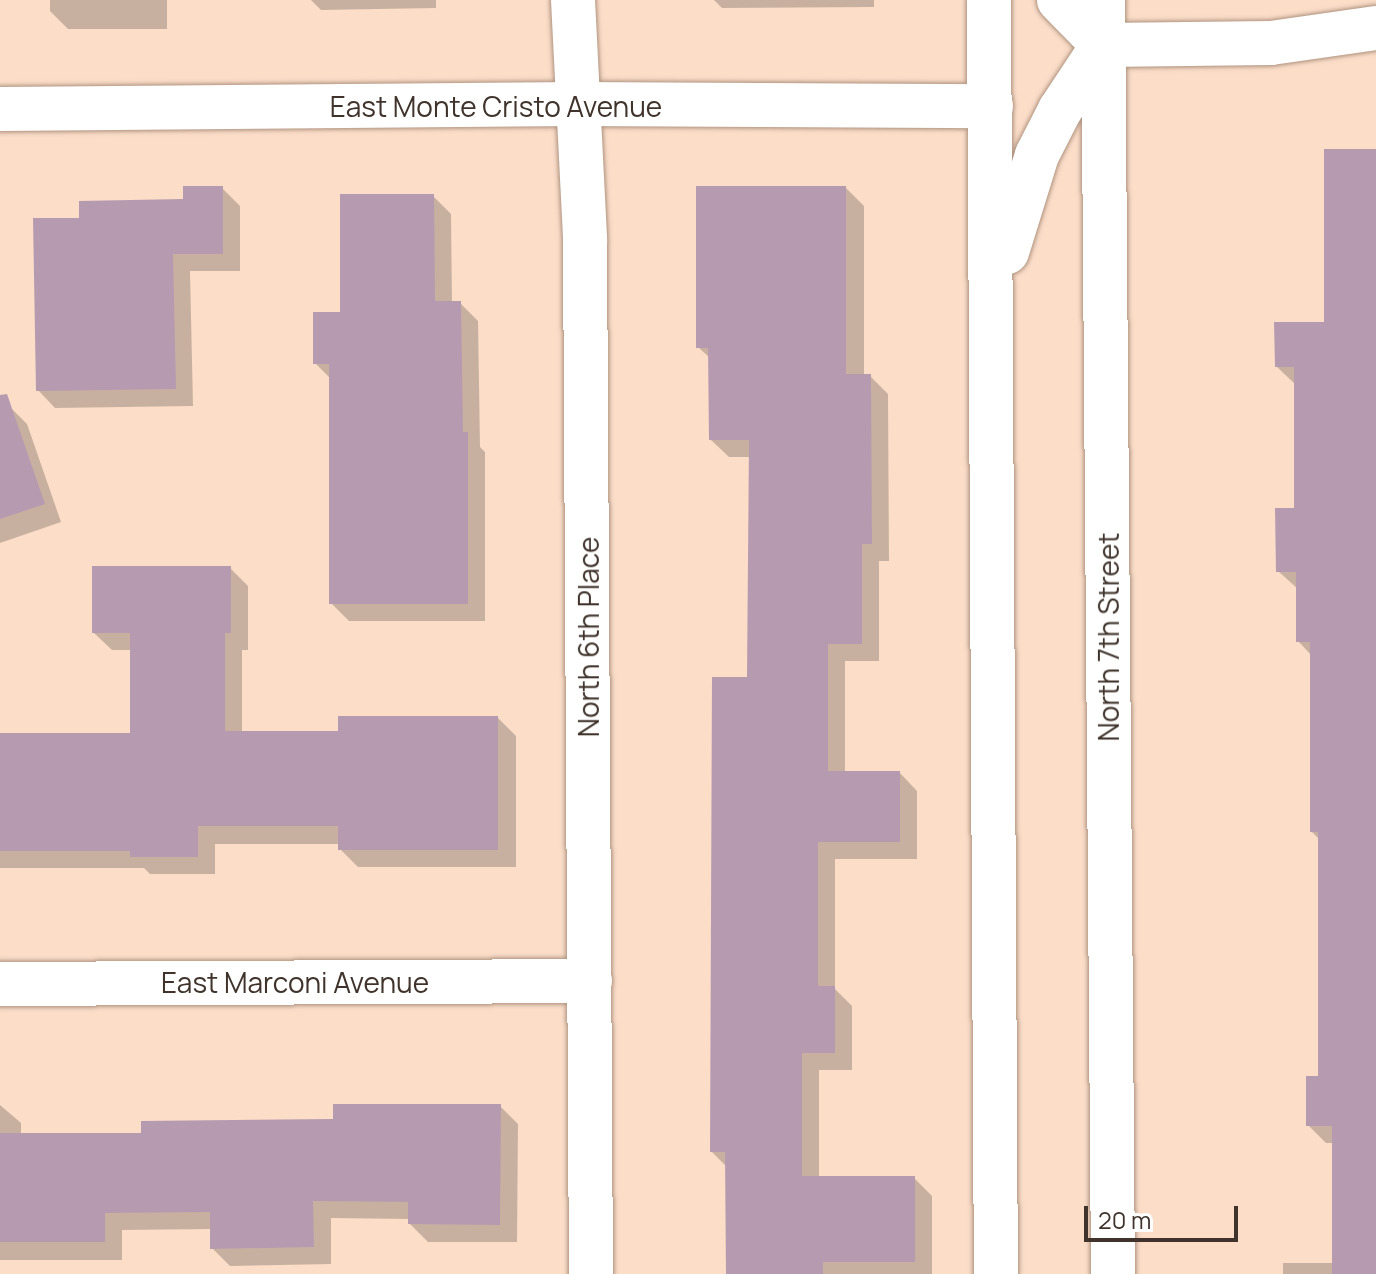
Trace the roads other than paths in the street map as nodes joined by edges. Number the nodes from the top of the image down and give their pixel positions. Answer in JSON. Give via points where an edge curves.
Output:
{"nodes":[{"id":1,"x":573,"y":0,"type":"edge"},
{"id":2,"x":989,"y":0,"type":"edge"},
{"id":3,"x":1059,"y":0,"type":"edge"},
{"id":4,"x":1103,"y":0,"type":"edge"},
{"id":5,"x":1376,"y":28,"type":"edge"},
{"id":6,"x":1103,"y":45,"type":"junction"},
{"id":7,"x":577,"y":104,"type":"junction"},
{"id":8,"x":991,"y":106,"type":"junction"},
{"id":9,"x":0,"y":109,"type":"edge"},
{"id":10,"x":992,"y":308,"type":"junction"},
{"id":11,"x":590,"y":981,"type":"junction"},
{"id":12,"x":0,"y":984,"type":"edge"},
{"id":13,"x":591,"y":1274,"type":"edge"},
{"id":14,"x":996,"y":1274,"type":"edge"},
{"id":15,"x":1113,"y":1274,"type":"edge"}],
"edges":[{"from":1,"to":7,"type":"street","name":"North 6th Place"},
{"from":2,"to":8,"type":"street"},
{"from":3,"to":6,"type":"street"},
{"from":4,"to":6,"type":"street","name":"North 7th Street"},
{"from":5,"to":6,"type":"street","via":[[1271,43]]},
{"from":6,"to":10,"type":"street","via":[[1037,155]]},
{"from":6,"to":15,"type":"street","name":"North 7th Street"},
{"from":7,"to":8,"type":"street","name":"East Monte Cristo Avenue"},
{"from":7,"to":9,"type":"street","name":"East Monte Cristo Avenue"},
{"from":7,"to":11,"type":"street","name":"North 6th Place","via":[[585,240]]},
{"from":8,"to":10,"type":"street"},
{"from":10,"to":14,"type":"street"},
{"from":11,"to":12,"type":"street","name":"East Marconi Avenue"},
{"from":11,"to":13,"type":"street","name":"North 6th Place"}]}
